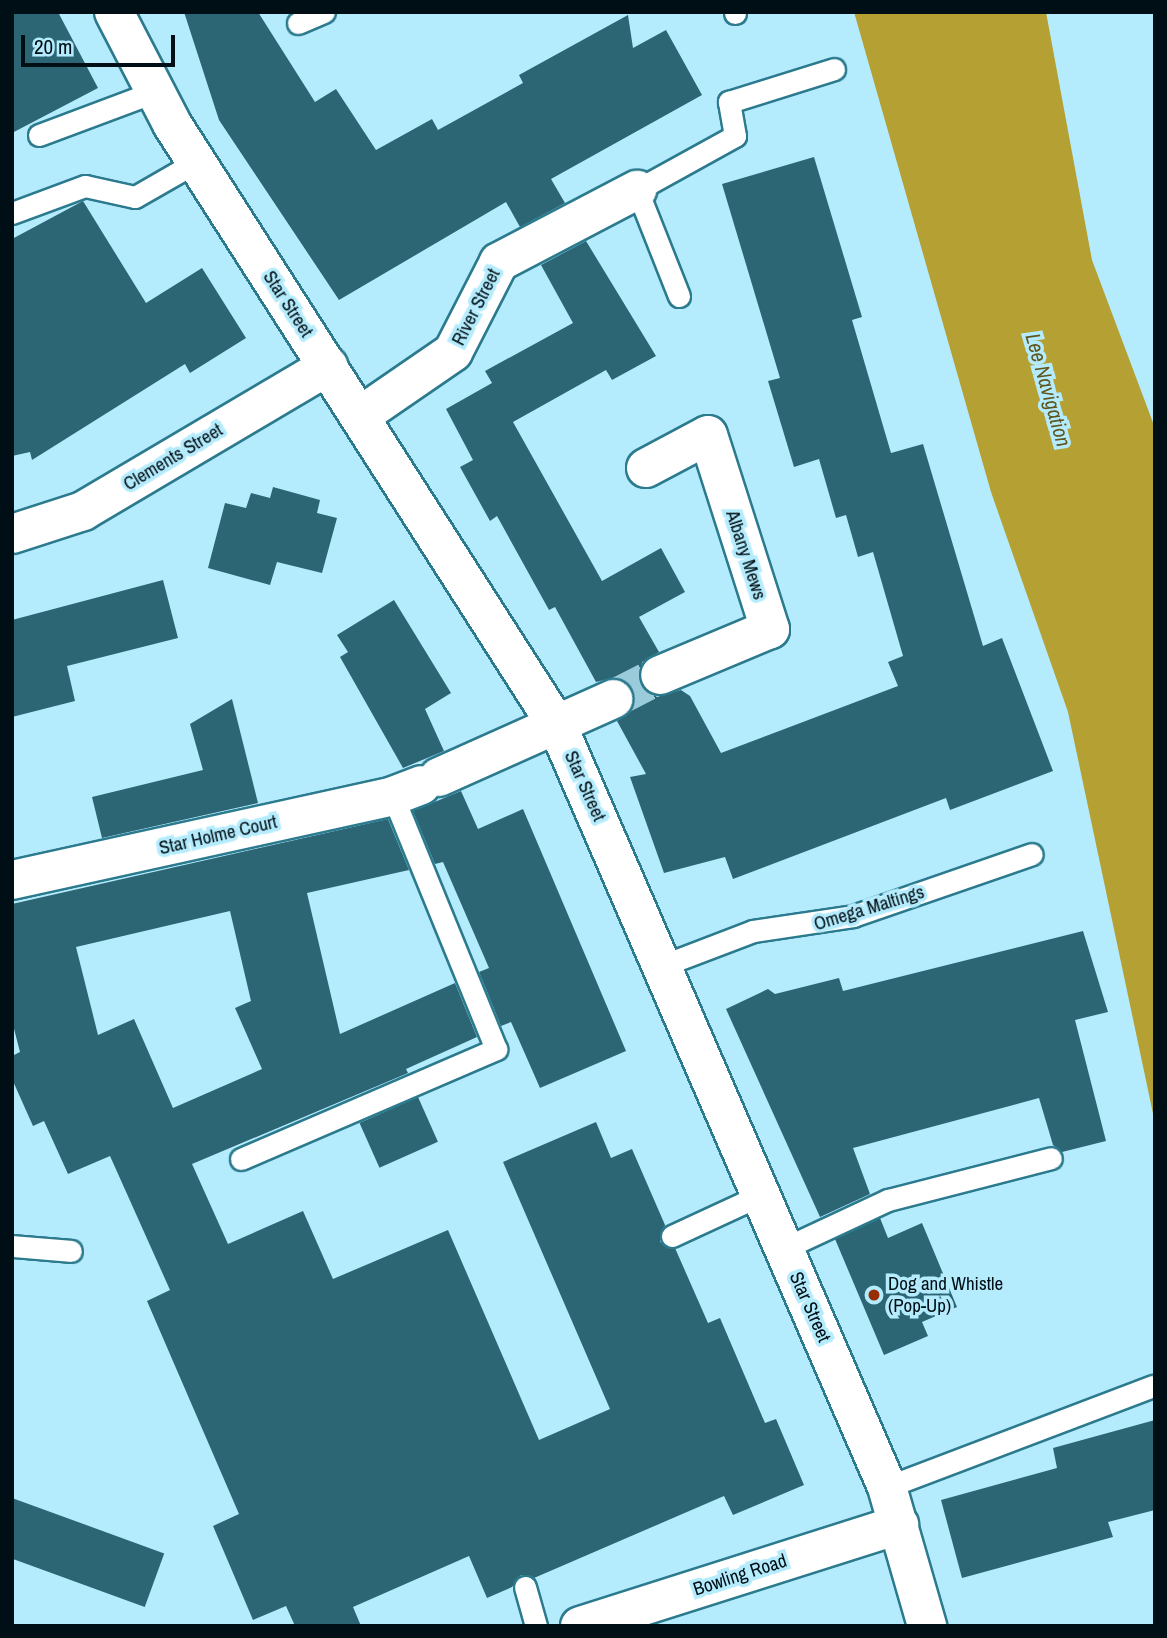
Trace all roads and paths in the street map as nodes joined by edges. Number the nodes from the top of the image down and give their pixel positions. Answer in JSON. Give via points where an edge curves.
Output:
{"nodes":[{"id":1,"x":114,"y":12,"type":"edge"},
{"id":2,"x":324,"y":12,"type":"edge"},
{"id":3,"x":298,"y":23,"type":"dead end"},
{"id":4,"x":834,"y":69,"type":"dead end"},
{"id":5,"x":154,"y":92,"type":"junction"},
{"id":6,"x":40,"y":135,"type":"dead end"},
{"id":7,"x":196,"y":162,"type":"junction"},
{"id":8,"x":637,"y":190,"type":"junction"},
{"id":9,"x":12,"y":214,"type":"edge"},
{"id":10,"x":679,"y":296,"type":"dead end"},
{"id":11,"x":328,"y":366,"type":"junction"},
{"id":12,"x":360,"y":416,"type":"junction"},
{"id":13,"x":646,"y":468,"type":"dead end"},
{"id":14,"x":12,"y":534,"type":"edge"},
{"id":15,"x":660,"y":675,"type":"tunnel mouth"},
{"id":16,"x":612,"y":699,"type":"tunnel mouth"},
{"id":17,"x":558,"y":727,"type":"junction"},
{"id":18,"x":418,"y":786,"type":"junction"},
{"id":19,"x":1032,"y":854,"type":"dead end"},
{"id":20,"x":12,"y":880,"type":"edge"},
{"id":21,"x":664,"y":965,"type":"junction"},
{"id":22,"x":1051,"y":1158,"type":"dead end"},
{"id":23,"x":241,"y":1159,"type":"dead end"},
{"id":24,"x":763,"y":1194,"type":"junction"},
{"id":25,"x":672,"y":1236,"type":"dead end"},
{"id":26,"x":12,"y":1246,"type":"edge"},
{"id":27,"x":785,"y":1248,"type":"junction"},
{"id":28,"x":71,"y":1251,"type":"dead end"},
{"id":29,"x":1153,"y":1386,"type":"dead end"},
{"id":30,"x":887,"y":1487,"type":"junction"},
{"id":31,"x":899,"y":1525,"type":"junction"},
{"id":32,"x":525,"y":1587,"type":"dead end"},
{"id":33,"x":536,"y":1626,"type":"edge"},
{"id":34,"x":580,"y":1626,"type":"edge"},
{"id":35,"x":927,"y":1626,"type":"edge"}],
"edges":[{"from":1,"to":5,"type":"street","name":"Star Street"},
{"from":2,"to":3,"type":"lane"},
{"from":4,"to":8,"type":"lane","via":[[729,102],[735,136]]},
{"from":5,"to":6,"type":"lane"},
{"from":5,"to":7,"type":"street","name":"Star Street"},
{"from":7,"to":9,"type":"lane","via":[[135,197],[85,186]]},
{"from":7,"to":11,"type":"street","name":"Star Street"},
{"from":8,"to":10,"type":"lane"},
{"from":8,"to":12,"type":"street","name":"River Street","via":[[499,262],[453,352],[438,368]]},
{"from":11,"to":12,"type":"street","name":"Star Street"},
{"from":11,"to":14,"type":"street","name":"Clements Street","via":[[83,511]]},
{"from":12,"to":17,"type":"street","name":"Star Street"},
{"from":13,"to":15,"type":"street","name":"Albany Mews","via":[[708,435],[770,629]]},
{"from":16,"to":17,"type":"street"},
{"from":17,"to":18,"type":"street","name":"Star Holme Court"},
{"from":17,"to":21,"type":"street","name":"Star Street"},
{"from":18,"to":20,"type":"street","name":"Star Holme Court"},
{"from":18,"to":23,"type":"lane","via":[[496,1049]]},
{"from":19,"to":21,"type":"lane","name":"Omega Maltings","via":[[853,916],[753,931]]},
{"from":21,"to":24,"type":"street","name":"Star Street"},
{"from":22,"to":27,"type":"lane","via":[[888,1200]]},
{"from":24,"to":25,"type":"lane"},
{"from":24,"to":27,"type":"street","name":"Star Street"},
{"from":26,"to":28,"type":"lane"},
{"from":27,"to":30,"type":"street","name":"Star Street"},
{"from":29,"to":30,"type":"lane"},
{"from":30,"to":31,"type":"street","name":"Star Street"},
{"from":31,"to":34,"type":"street","name":"Bowling Road"},
{"from":31,"to":35,"type":"street","name":"Star Street"},
{"from":32,"to":33,"type":"lane"}]}
